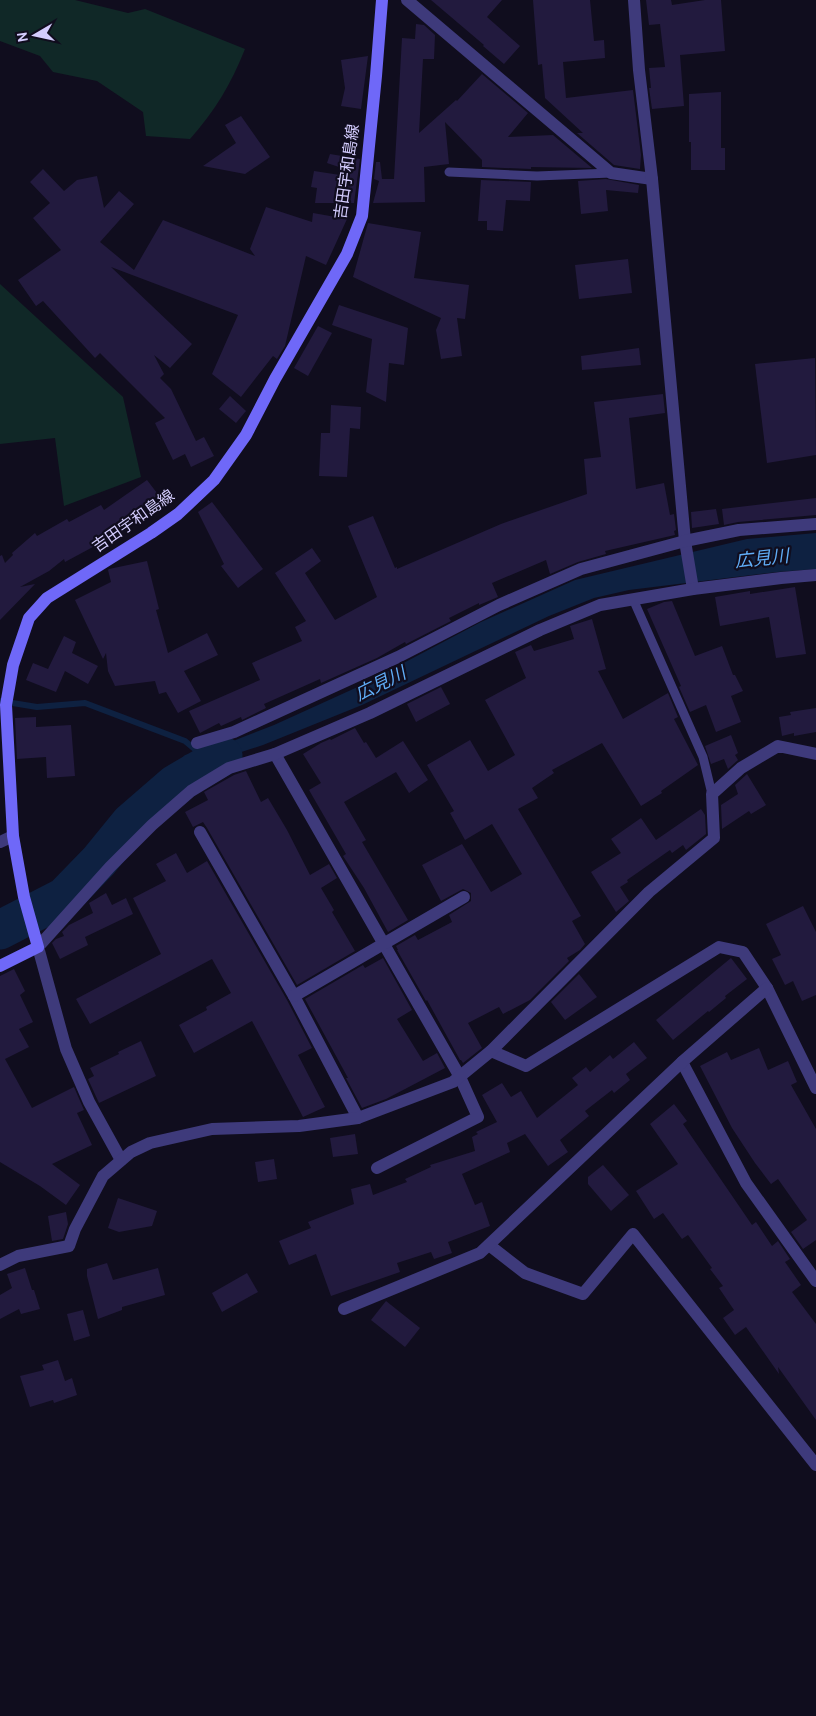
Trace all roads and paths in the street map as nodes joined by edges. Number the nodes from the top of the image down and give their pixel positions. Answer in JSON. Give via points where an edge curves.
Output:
{"nodes":[{"id":1,"x":382,"y":0,"type":"edge"},
{"id":2,"x":407,"y":0,"type":"edge"},
{"id":3,"x":634,"y":0,"type":"edge"},
{"id":4,"x":449,"y":172,"type":"dead end"},
{"id":5,"x":611,"y":173,"type":"junction"},
{"id":6,"x":652,"y":179,"type":"junction"},
{"id":7,"x":816,"y":524,"type":"edge"},
{"id":8,"x":686,"y":546,"type":"junction"},
{"id":9,"x":816,"y":575,"type":"edge"},
{"id":10,"x":693,"y":586,"type":"junction"},
{"id":11,"x":633,"y":599,"type":"junction"},
{"id":12,"x":3,"y":704,"type":"edge"},
{"id":13,"x":196,"y":743,"type":"dead end"},
{"id":14,"x":275,"y":754,"type":"junction"},
{"id":15,"x":816,"y":754,"type":"edge"},
{"id":16,"x":712,"y":794,"type":"junction"},
{"id":17,"x":200,"y":832,"type":"dead end"},
{"id":18,"x":12,"y":836,"type":"junction"},
{"id":19,"x":0,"y":842,"type":"edge"},
{"id":20,"x":464,"y":897,"type":"dead end"},
{"id":21,"x":384,"y":943,"type":"junction"},
{"id":22,"x":38,"y":947,"type":"junction"},
{"id":23,"x":0,"y":966,"type":"edge"},
{"id":24,"x":767,"y":988,"type":"junction"},
{"id":25,"x":294,"y":996,"type":"junction"},
{"id":26,"x":491,"y":1051,"type":"junction"},
{"id":27,"x":682,"y":1062,"type":"junction"},
{"id":28,"x":460,"y":1077,"type":"junction"},
{"id":29,"x":816,"y":1088,"type":"edge"},
{"id":30,"x":358,"y":1118,"type":"junction"},
{"id":31,"x":121,"y":1160,"type":"junction"},
{"id":32,"x":377,"y":1168,"type":"dead end"},
{"id":33,"x":489,"y":1245,"type":"junction"},
{"id":34,"x":0,"y":1265,"type":"edge"},
{"id":35,"x":816,"y":1280,"type":"edge"},
{"id":36,"x":344,"y":1308,"type":"dead end"},
{"id":37,"x":816,"y":1464,"type":"edge"}],
"edges":[{"from":1,"to":12,"type":"main road","name":"吉田宇和島線","via":[[362,216],[347,254],[246,435],[214,480],[178,514],[47,598],[30,618]]},
{"from":2,"to":5,"type":"street"},
{"from":3,"to":6,"type":"street"},
{"from":4,"to":5,"type":"lane","via":[[537,176]]},
{"from":5,"to":6,"type":"street"},
{"from":6,"to":8,"type":"street"},
{"from":7,"to":8,"type":"street","via":[[739,530]]},
{"from":8,"to":10,"type":"street"},
{"from":8,"to":13,"type":"street","via":[[581,569],[234,732]]},
{"from":9,"to":10,"type":"street"},
{"from":10,"to":11,"type":"street"},
{"from":11,"to":14,"type":"street","via":[[600,605],[566,619],[370,713]]},
{"from":11,"to":16,"type":"lane","via":[[703,757]]},
{"from":12,"to":18,"type":"main road","name":"吉田宇和島線"},
{"from":14,"to":21,"type":"street"},
{"from":14,"to":22,"type":"street","via":[[229,768],[191,791],[110,867]]},
{"from":15,"to":16,"type":"street","via":[[778,746],[741,768]]},
{"from":16,"to":26,"type":"street","via":[[714,838],[649,892]]},
{"from":17,"to":25,"type":"street"},
{"from":18,"to":19,"type":"street"},
{"from":18,"to":22,"type":"main road","name":"吉田宇和島線"},
{"from":20,"to":21,"type":"street"},
{"from":21,"to":25,"type":"street"},
{"from":21,"to":28,"type":"street"},
{"from":22,"to":23,"type":"main road"},
{"from":22,"to":31,"type":"street","via":[[66,1049],[89,1102]]},
{"from":24,"to":26,"type":"street","via":[[743,952],[720,947],[526,1066]]},
{"from":24,"to":27,"type":"street"},
{"from":24,"to":29,"type":"street"},
{"from":25,"to":30,"type":"street"},
{"from":26,"to":28,"type":"street"},
{"from":27,"to":33,"type":"street"},
{"from":27,"to":35,"type":"street","via":[[746,1183]]},
{"from":28,"to":30,"type":"street"},
{"from":28,"to":32,"type":"street","via":[[478,1117]]},
{"from":30,"to":31,"type":"street","via":[[299,1126],[212,1129],[150,1143]]},
{"from":31,"to":34,"type":"street","via":[[103,1176],[69,1246],[18,1256]]},
{"from":33,"to":36,"type":"street","via":[[480,1253]]},
{"from":33,"to":37,"type":"street","via":[[525,1273],[583,1294],[633,1234]]}]}
